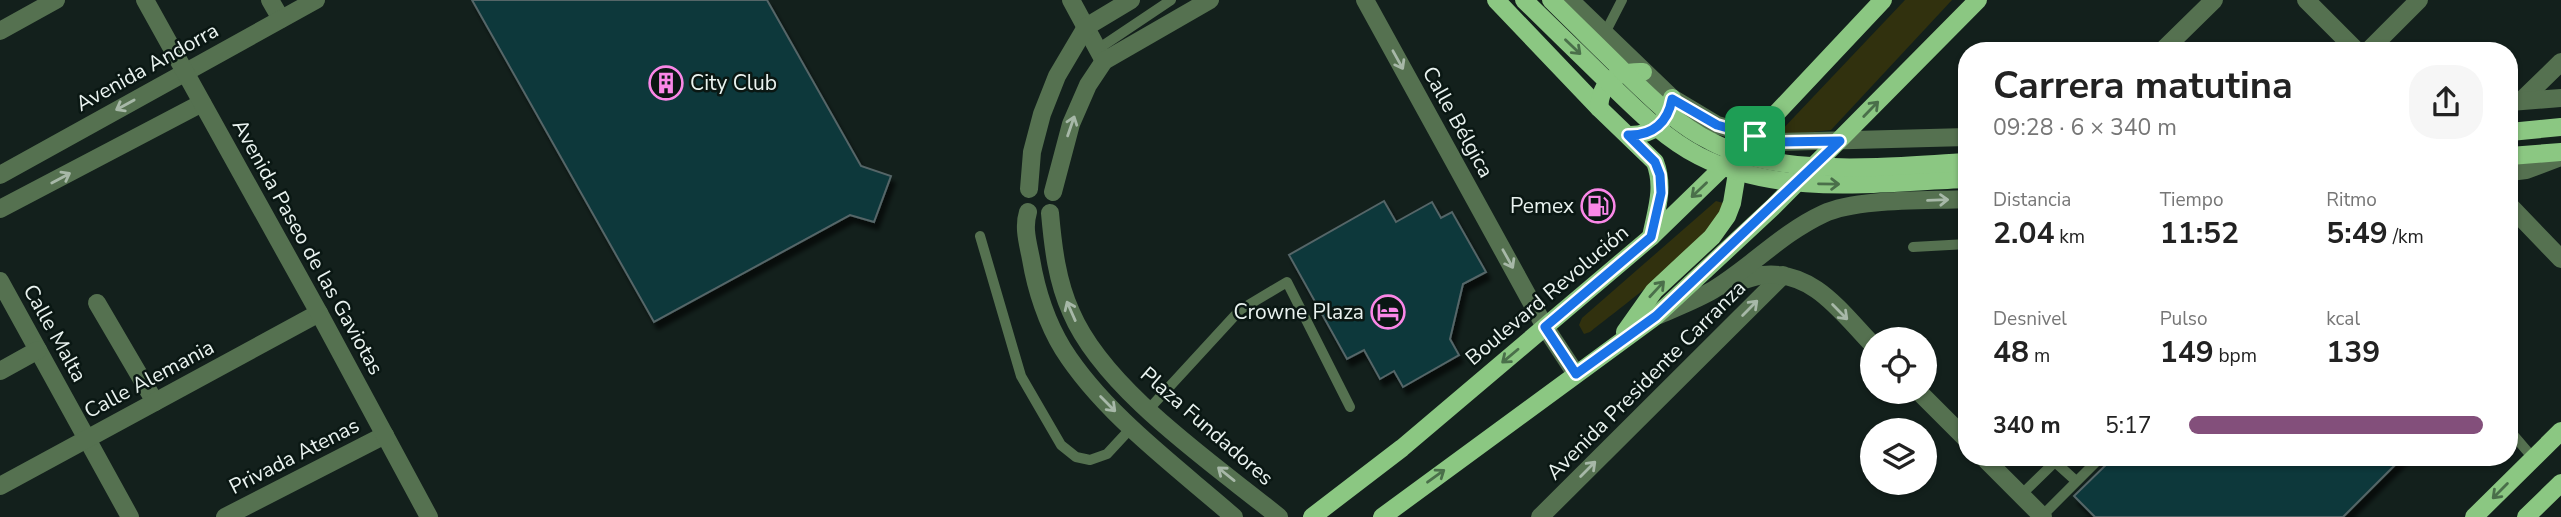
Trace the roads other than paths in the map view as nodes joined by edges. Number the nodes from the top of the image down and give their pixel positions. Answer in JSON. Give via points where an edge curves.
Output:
{"nodes":[{"id":1,"x":56,"y":0,"type":"edge"},
{"id":2,"x":145,"y":0,"type":"edge"},
{"id":3,"x":270,"y":0,"type":"edge"},
{"id":4,"x":1071,"y":0,"type":"edge"},
{"id":5,"x":1131,"y":0,"type":"edge"},
{"id":6,"x":1171,"y":0,"type":"edge"},
{"id":7,"x":1210,"y":0,"type":"edge"},
{"id":8,"x":1365,"y":0,"type":"edge"},
{"id":9,"x":1496,"y":0,"type":"edge"},
{"id":10,"x":1524,"y":0,"type":"edge"},
{"id":11,"x":1551,"y":0,"type":"edge"},
{"id":12,"x":1570,"y":0,"type":"edge"},
{"id":13,"x":1622,"y":0,"type":"edge"},
{"id":14,"x":1883,"y":0,"type":"edge"},
{"id":15,"x":1978,"y":0,"type":"edge"},
{"id":16,"x":2214,"y":0,"type":"edge"},
{"id":17,"x":2306,"y":0,"type":"edge"},
{"id":18,"x":2419,"y":0,"type":"edge"},
{"id":19,"x":308,"y":2,"type":"edge"},
{"id":20,"x":281,"y":19,"type":"junction"},
{"id":21,"x":1086,"y":27,"type":"junction"},
{"id":22,"x":0,"y":31,"type":"edge"},
{"id":23,"x":1604,"y":34,"type":"junction"},
{"id":24,"x":2171,"y":42,"type":"edge"},
{"id":25,"x":2348,"y":42,"type":"edge"},
{"id":26,"x":2377,"y":42,"type":"edge"},
{"id":27,"x":1101,"y":55,"type":"junction"},
{"id":28,"x":2561,"y":62,"type":"edge"},
{"id":29,"x":185,"y":72,"type":"junction"},
{"id":30,"x":1643,"y":72,"type":"junction"},
{"id":31,"x":2561,"y":98,"type":"edge"},
{"id":32,"x":1672,"y":99,"type":"junction"},
{"id":33,"x":2518,"y":99,"type":"edge"},
{"id":34,"x":2518,"y":101,"type":"edge"},
{"id":35,"x":202,"y":103,"type":"junction"},
{"id":36,"x":1599,"y":108,"type":"junction"},
{"id":37,"x":2561,"y":127,"type":"edge"},
{"id":38,"x":2518,"y":131,"type":"edge"},
{"id":39,"x":1628,"y":135,"type":"junction"},
{"id":40,"x":1755,"y":136,"type":"junction"},
{"id":41,"x":1958,"y":137,"type":"edge"},
{"id":42,"x":1921,"y":139,"type":"junction"},
{"id":43,"x":1840,"y":141,"type":"junction"},
{"id":44,"x":2561,"y":155,"type":"edge"},
{"id":45,"x":2518,"y":156,"type":"edge"},
{"id":46,"x":1958,"y":162,"type":"edge"},
{"id":47,"x":2518,"y":171,"type":"edge"},
{"id":48,"x":0,"y":175,"type":"edge"},
{"id":49,"x":1958,"y":179,"type":"edge"},
{"id":50,"x":1029,"y":189,"type":"junction"},
{"id":51,"x":1053,"y":192,"type":"junction"},
{"id":52,"x":1958,"y":200,"type":"edge"},
{"id":53,"x":1901,"y":202,"type":"junction"},
{"id":54,"x":0,"y":209,"type":"edge"},
{"id":55,"x":1028,"y":212,"type":"junction"},
{"id":56,"x":1050,"y":213,"type":"junction"},
{"id":57,"x":2518,"y":214,"type":"edge"},
{"id":58,"x":980,"y":236,"type":"dead end"},
{"id":59,"x":1651,"y":237,"type":"junction"},
{"id":60,"x":1958,"y":244,"type":"edge"},
{"id":61,"x":1913,"y":247,"type":"dead end"},
{"id":62,"x":2561,"y":259,"type":"edge"},
{"id":63,"x":1783,"y":275,"type":"junction"},
{"id":64,"x":0,"y":281,"type":"edge"},
{"id":65,"x":1713,"y":290,"type":"junction"},
{"id":66,"x":97,"y":303,"type":"dead end"},
{"id":67,"x":319,"y":313,"type":"junction"},
{"id":68,"x":1656,"y":316,"type":"junction"},
{"id":69,"x":1545,"y":327,"type":"junction"},
{"id":70,"x":1860,"y":332,"type":"edge"},
{"id":71,"x":1617,"y":344,"type":"junction"},
{"id":72,"x":38,"y":350,"type":"junction"},
{"id":73,"x":0,"y":371,"type":"edge"},
{"id":74,"x":1576,"y":374,"type":"junction"},
{"id":75,"x":155,"y":402,"type":"junction"},
{"id":76,"x":1931,"y":404,"type":"edge"},
{"id":77,"x":1349,"y":407,"type":"dead end"},
{"id":78,"x":1148,"y":410,"type":"junction"},
{"id":79,"x":1132,"y":427,"type":"junction"},
{"id":80,"x":1958,"y":431,"type":"edge"},
{"id":81,"x":2561,"y":431,"type":"edge"},
{"id":82,"x":385,"y":435,"type":"junction"},
{"id":83,"x":87,"y":439,"type":"junction"},
{"id":84,"x":2518,"y":440,"type":"edge"},
{"id":85,"x":2533,"y":458,"type":"junction"},
{"id":86,"x":1992,"y":466,"type":"edge"},
{"id":87,"x":2050,"y":466,"type":"edge"},
{"id":88,"x":2063,"y":466,"type":"edge"},
{"id":89,"x":2092,"y":466,"type":"edge"},
{"id":90,"x":2076,"y":481,"type":"junction"},
{"id":91,"x":2561,"y":483,"type":"edge"},
{"id":92,"x":0,"y":486,"type":"edge"},
{"id":93,"x":2021,"y":495,"type":"junction"},
{"id":94,"x":1397,"y":511,"type":"edge"},
{"id":95,"x":2042,"y":516,"type":"edge"},
{"id":96,"x":130,"y":517,"type":"edge"},
{"id":97,"x":225,"y":517,"type":"edge"},
{"id":98,"x":429,"y":517,"type":"edge"},
{"id":99,"x":1234,"y":517,"type":"edge"},
{"id":100,"x":1279,"y":517,"type":"edge"},
{"id":101,"x":1312,"y":517,"type":"edge"},
{"id":102,"x":1382,"y":517,"type":"edge"},
{"id":103,"x":1540,"y":517,"type":"edge"},
{"id":104,"x":2474,"y":517,"type":"edge"},
{"id":105,"x":2526,"y":517,"type":"edge"}],
"edges":[{"from":1,"to":22,"type":"street"},
{"from":2,"to":29,"type":"street","name":"Avenida Paseo de las Gaviotas"},
{"from":3,"to":20,"type":"street"},
{"from":4,"to":21,"type":"street"},
{"from":5,"to":21,"type":"street"},
{"from":6,"to":27,"type":"lane"},
{"from":7,"to":27,"type":"street"},
{"from":8,"to":69,"type":"street","name":"Calle Bélgica","one_way":true},
{"from":9,"to":36,"type":"main road"},
{"from":10,"to":49,"type":"main road","one_way":true,"bridge":true,"via":[[1645,117],[1699,156],[1738,171],[1815,184]]},
{"from":11,"to":46,"type":"main road","bridge":true,"via":[[1679,122],[1746,156],[1808,166]]},
{"from":12,"to":23,"type":"street"},
{"from":13,"to":23,"type":"lane"},
{"from":14,"to":40,"type":"main road","name":"Boulevard Revolución"},
{"from":43,"to":15,"type":"main road","one_way":true},
{"from":16,"to":24,"type":"street"},
{"from":17,"to":25,"type":"street"},
{"from":18,"to":26,"type":"street"},
{"from":19,"to":20,"type":"street","name":"Avenida Andorra"},
{"from":20,"to":29,"type":"street","name":"Avenida Andorra"},
{"from":21,"to":27,"type":"street"},
{"from":21,"to":50,"type":"street","via":[[1057,76],[1042,114]]},
{"from":23,"to":30,"type":"street"},
{"from":51,"to":27,"type":"street","one_way":true,"via":[[1071,124]]},
{"from":28,"to":33,"type":"street"},
{"from":29,"to":35,"type":"street","name":"Avenida Paseo de las Gaviotas"},
{"from":29,"to":48,"type":"street","name":"Avenida Andorra","one_way":true},
{"from":30,"to":32,"type":"street"},
{"from":30,"to":36,"type":"main road","via":[[1611,79],[1600,95]]},
{"from":31,"to":34,"type":"street"},
{"from":32,"to":39,"type":"main road","via":[[1659,126],[1640,136]]},
{"from":32,"to":40,"type":"street","via":[[1717,125]]},
{"from":54,"to":35,"type":"street","one_way":true},
{"from":35,"to":67,"type":"street","name":"Avenida Paseo de las Gaviotas"},
{"from":36,"to":39,"type":"main road"},
{"from":37,"to":38,"type":"main road"},
{"from":39,"to":59,"type":"main road","via":[[1655,162],[1660,175],[1661,193]]},
{"from":40,"to":43,"type":"street","via":[[1777,142]]},
{"from":40,"to":59,"type":"main road","name":"Boulevard Revolución","one_way":true},
{"from":71,"to":40,"type":"main road","one_way":true,"via":[[1654,291],[1712,237],[1727,216],[1736,179]]},
{"from":41,"to":42,"type":"street"},
{"from":42,"to":43,"type":"street"},
{"from":42,"to":53,"type":"street","via":[[1905,144],[1893,156],[1888,172],[1891,189]]},
{"from":43,"to":68,"type":"main road"},
{"from":44,"to":45,"type":"main road"},
{"from":44,"to":47,"type":"street"},
{"from":50,"to":51,"type":"street","via":[[1044,186]]},
{"from":50,"to":55,"type":"street","via":[[1023,202]]},
{"from":51,"to":56,"type":"street"},
{"from":53,"to":52,"type":"street","one_way":true},
{"from":53,"to":65,"type":"street","via":[[1843,207],[1823,214]]},
{"from":55,"to":56,"type":"street","via":[[1039,217]]},
{"from":55,"to":79,"type":"street","one_way":true,"via":[[1024,223],[1034,276],[1063,349]]},
{"from":78,"to":56,"type":"street","name":"Plaza Fundadores","one_way":true,"via":[[1090,345],[1071,313],[1058,270]]},
{"from":57,"to":62,"type":"street"},
{"from":58,"to":79,"type":"lane","via":[[1021,376],[1061,445],[1076,457],[1090,460],[1107,454]]},
{"from":59,"to":69,"type":"main road","name":"Boulevard Revolución"},
{"from":60,"to":61,"type":"lane"},
{"from":63,"to":65,"type":"street","via":[[1761,275]]},
{"from":63,"to":70,"type":"street","one_way":true,"via":[[1807,281]]},
{"from":103,"to":63,"type":"street","name":"Avenida Presidente Carranza","one_way":true},
{"from":64,"to":72,"type":"street","name":"Calle Malta"},
{"from":65,"to":68,"type":"street"},
{"from":66,"to":75,"type":"street"},
{"from":67,"to":75,"type":"street","name":"Calle Alemania"},
{"from":67,"to":82,"type":"street","name":"Avenida Paseo de las Gaviotas"},
{"from":68,"to":71,"type":"main road"},
{"from":69,"to":74,"type":"street","name":"Calle Bélgica"},
{"from":69,"to":101,"type":"main road","name":"Boulevard Revolución","one_way":true},
{"from":71,"to":74,"type":"main road"},
{"from":72,"to":73,"type":"street"},
{"from":72,"to":83,"type":"street","name":"Calle Malta"},
{"from":94,"to":74,"type":"main road","one_way":true},
{"from":75,"to":83,"type":"street","name":"Calle Alemania"},
{"from":76,"to":80,"type":"street"},
{"from":77,"to":78,"type":"lane","via":[[1287,282],[1240,310]]},
{"from":78,"to":79,"type":"street"},
{"from":100,"to":78,"type":"street","name":"Plaza Fundadores","one_way":true},
{"from":79,"to":99,"type":"street"},
{"from":81,"to":85,"type":"main road"},
{"from":82,"to":97,"type":"street","name":"Privada Atenas"},
{"from":82,"to":98,"type":"street","name":"Avenida Paseo de las Gaviotas"},
{"from":83,"to":92,"type":"street","name":"Calle Alemania"},
{"from":83,"to":96,"type":"street","name":"Calle Malta"},
{"from":84,"to":85,"type":"lane"},
{"from":85,"to":104,"type":"main road","one_way":true},
{"from":86,"to":93,"type":"street"},
{"from":87,"to":93,"type":"lane"},
{"from":88,"to":90,"type":"lane"},
{"from":89,"to":90,"type":"lane"},
{"from":90,"to":95,"type":"lane"},
{"from":91,"to":105,"type":"main road"},
{"from":93,"to":95,"type":"street"},
{"from":94,"to":102,"type":"main road"}]}
